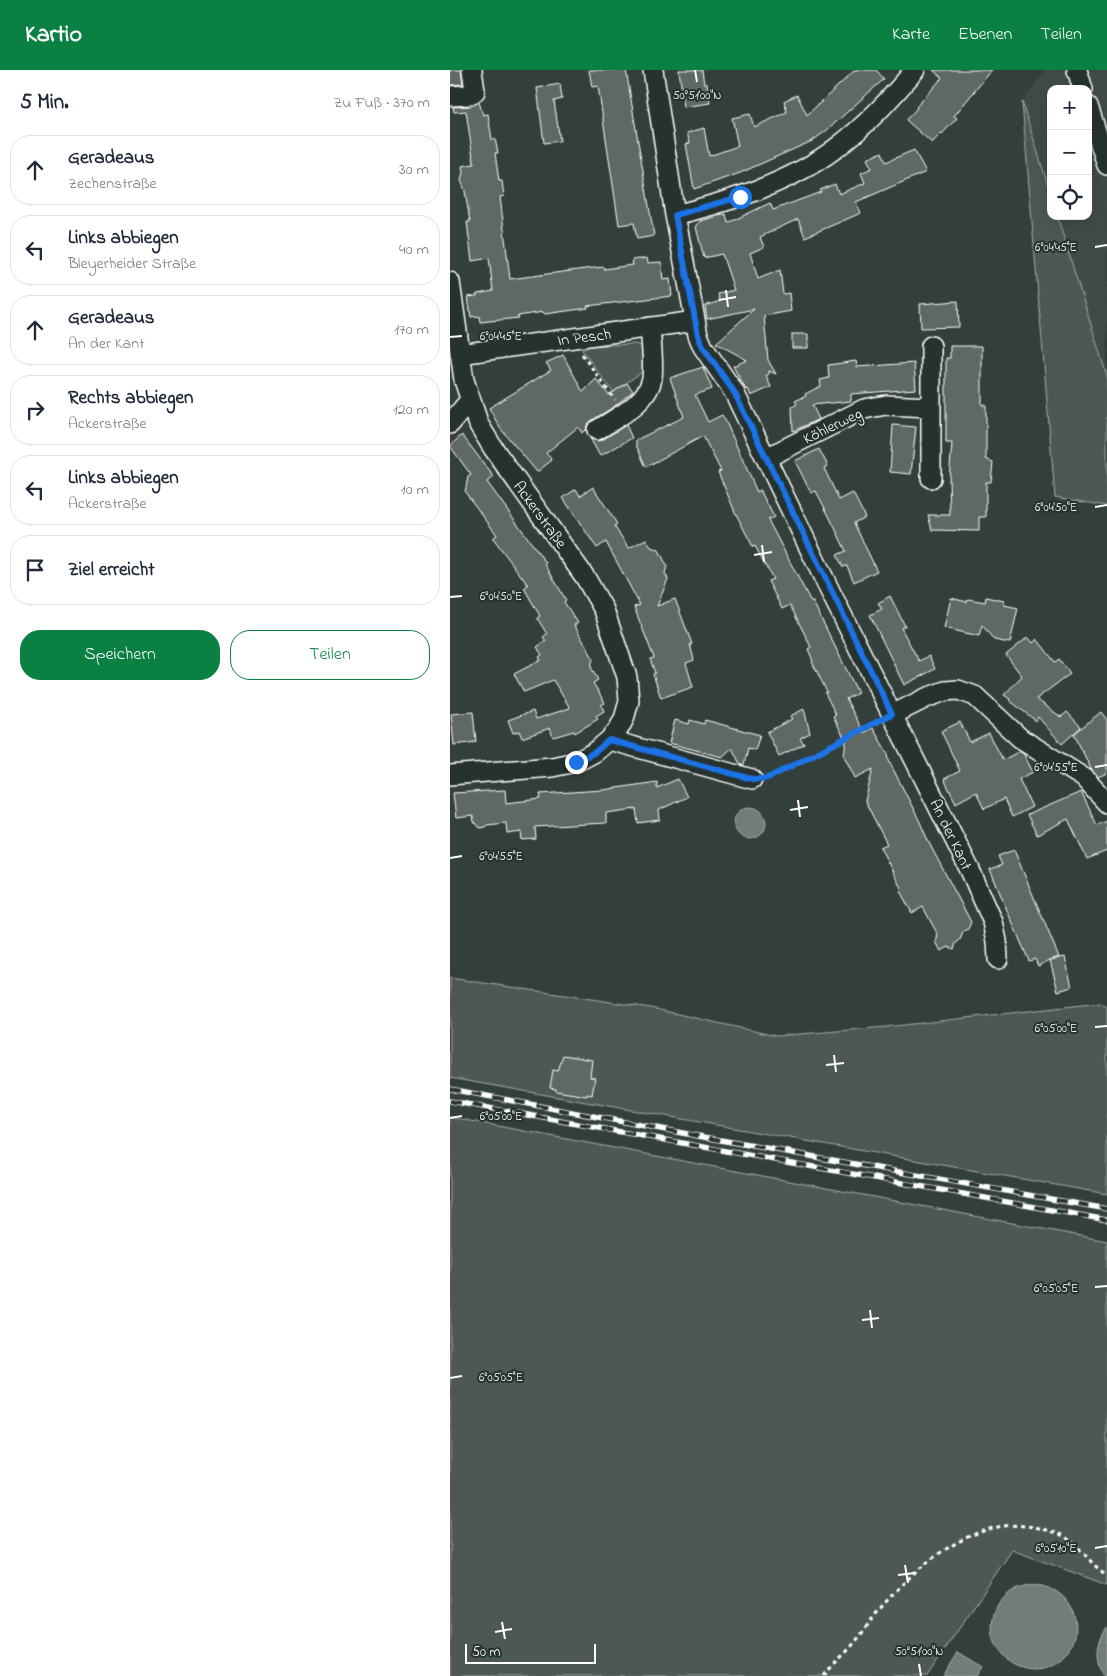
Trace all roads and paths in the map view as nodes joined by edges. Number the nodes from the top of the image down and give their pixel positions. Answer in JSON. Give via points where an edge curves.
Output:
{"nodes":[{"id":1,"x":472,"y":70,"type":"edge"},
{"id":2,"x":653,"y":70,"type":"edge"},
{"id":3,"x":915,"y":70,"type":"edge"},
{"id":4,"x":1077,"y":70,"type":"edge"},
{"id":5,"x":1082,"y":85,"type":"edge"},
{"id":6,"x":450,"y":96,"type":"edge"},
{"id":7,"x":1092,"y":118,"type":"edge"},
{"id":8,"x":1107,"y":165,"type":"edge"},
{"id":9,"x":675,"y":215,"type":"junction"},
{"id":10,"x":450,"y":282,"type":"edge"},
{"id":11,"x":695,"y":320,"type":"junction"},
{"id":12,"x":650,"y":327,"type":"junction"},
{"id":13,"x":931,"y":346,"type":"dead end"},
{"id":14,"x":580,"y":351,"type":"dead end"},
{"id":15,"x":460,"y":354,"type":"junction"},
{"id":16,"x":470,"y":400,"type":"junction"},
{"id":17,"x":931,"y":407,"type":"junction"},
{"id":18,"x":623,"y":414,"type":"junction"},
{"id":19,"x":450,"y":424,"type":"edge"},
{"id":20,"x":597,"y":430,"type":"dead end"},
{"id":21,"x":766,"y":458,"type":"junction"},
{"id":22,"x":931,"y":478,"type":"dead end"},
{"id":23,"x":892,"y":714,"type":"junction"},
{"id":24,"x":609,"y":740,"type":"junction"},
{"id":25,"x":450,"y":775,"type":"edge"},
{"id":26,"x":752,"y":779,"type":"joint"},
{"id":27,"x":1107,"y":803,"type":"edge"},
{"id":28,"x":998,"y":959,"type":"dead end"},
{"id":29,"x":1107,"y":1575,"type":"edge"},
{"id":30,"x":824,"y":1676,"type":"edge"}],
"edges":[{"from":1,"to":6,"type":"street","via":[[475,91]]},
{"from":2,"to":9,"type":"street","name":"An der Kant"},
{"from":3,"to":9,"type":"street","via":[[870,119],[811,165],[740,197]]},
{"from":4,"to":5,"type":"street"},
{"from":7,"to":8,"type":"street"},
{"from":9,"to":11,"type":"street","name":"An der Kant"},
{"from":10,"to":15,"type":"street","name":"Ackerstraße"},
{"from":11,"to":12,"type":"street","name":"In Pesch"},
{"from":11,"to":21,"type":"street","name":"An der Kant","via":[[703,347],[734,392]]},
{"from":12,"to":15,"type":"street","name":"In Pesch"},
{"from":12,"to":18,"type":"street","via":[[652,378],[649,388]]},
{"from":13,"to":17,"type":"street"},
{"from":14,"to":18,"type":"path"},
{"from":15,"to":16,"type":"street","name":"Ackerstraße"},
{"from":16,"to":19,"type":"street"},
{"from":16,"to":24,"type":"street","name":"Ackerstraße","via":[[479,425],[493,448],[585,577],[604,610],[628,677],[629,701],[624,719]]},
{"from":17,"to":21,"type":"street","name":"Köhlerweg","via":[[886,405],[864,409]]},
{"from":17,"to":22,"type":"street"},
{"from":18,"to":20,"type":"street"},
{"from":21,"to":23,"type":"street","name":"An der Kant"},
{"from":23,"to":26,"type":"path","via":[[770,777]]},
{"from":23,"to":27,"type":"street","via":[[945,691],[958,690],[975,696],[1020,738],[1084,778]]},
{"from":23,"to":28,"type":"street","name":"An der Kant","via":[[970,870],[992,922]]},
{"from":24,"to":25,"type":"street","name":"Ackerstraße","via":[[576,762],[552,767]]},
{"from":24,"to":26,"type":"street"},
{"from":29,"to":30,"type":"path","via":[[1076,1544],[1056,1533],[1013,1526],[978,1534],[937,1555],[903,1584]]}]}
